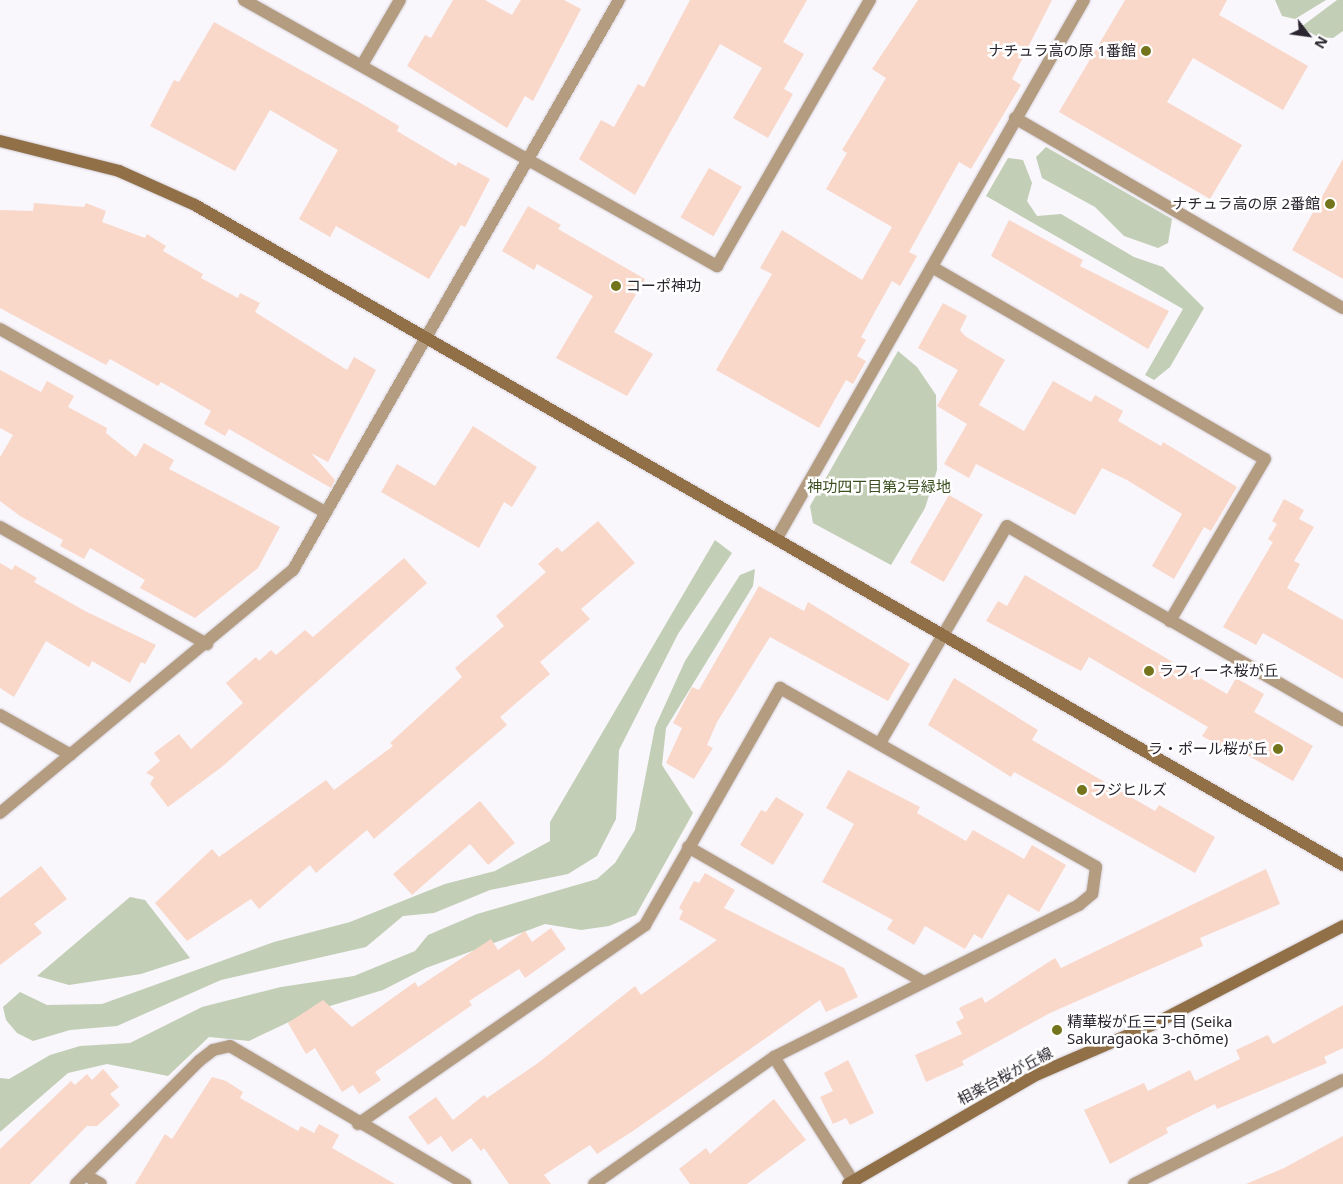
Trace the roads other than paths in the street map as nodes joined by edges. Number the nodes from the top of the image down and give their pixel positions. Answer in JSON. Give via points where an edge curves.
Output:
{"nodes":[{"id":1,"x":244,"y":0,"type":"edge"},
{"id":2,"x":400,"y":0,"type":"edge"},
{"id":3,"x":619,"y":0,"type":"edge"},
{"id":4,"x":870,"y":0,"type":"edge"},
{"id":5,"x":1084,"y":0,"type":"edge"},
{"id":6,"x":362,"y":65,"type":"junction"},
{"id":7,"x":1015,"y":118,"type":"junction"},
{"id":8,"x":0,"y":142,"type":"edge"},
{"id":9,"x":528,"y":160,"type":"junction"},
{"id":10,"x":932,"y":267,"type":"junction"},
{"id":11,"x":1343,"y":308,"type":"edge"},
{"id":12,"x":0,"y":329,"type":"edge"},
{"id":13,"x":427,"y":337,"type":"junction"},
{"id":14,"x":326,"y":513,"type":"junction"},
{"id":15,"x":0,"y":527,"type":"edge"},
{"id":16,"x":777,"y":538,"type":"junction"},
{"id":17,"x":1170,"y":621,"type":"junction"},
{"id":18,"x":944,"y":634,"type":"junction"},
{"id":19,"x":207,"y":644,"type":"junction"},
{"id":20,"x":0,"y":715,"type":"edge"},
{"id":21,"x":1343,"y":720,"type":"edge"},
{"id":22,"x":880,"y":743,"type":"junction"},
{"id":23,"x":71,"y":755,"type":"junction"},
{"id":24,"x":0,"y":813,"type":"edge"},
{"id":25,"x":688,"y":847,"type":"junction"},
{"id":26,"x":1343,"y":865,"type":"edge"},
{"id":27,"x":1343,"y":926,"type":"edge"},
{"id":28,"x":922,"y":981,"type":"junction"},
{"id":29,"x":774,"y":1057,"type":"junction"},
{"id":30,"x":1343,"y":1080,"type":"edge"},
{"id":31,"x":358,"y":1124,"type":"junction"},
{"id":32,"x":85,"y":1175,"type":"junction"},
{"id":33,"x":852,"y":1183,"type":"edge"},
{"id":34,"x":76,"y":1184,"type":"edge"},
{"id":35,"x":101,"y":1184,"type":"edge"},
{"id":36,"x":465,"y":1184,"type":"edge"},
{"id":37,"x":594,"y":1184,"type":"edge"},
{"id":38,"x":1134,"y":1184,"type":"edge"}],
"edges":[{"from":1,"to":6,"type":"street"},
{"from":2,"to":6,"type":"street"},
{"from":3,"to":9,"type":"street"},
{"from":4,"to":9,"type":"street","via":[[717,266]]},
{"from":5,"to":7,"type":"street"},
{"from":6,"to":9,"type":"street"},
{"from":7,"to":10,"type":"street"},
{"from":7,"to":11,"type":"street"},
{"from":8,"to":13,"type":"street","via":[[119,171],[186,202]]},
{"from":9,"to":13,"type":"street"},
{"from":10,"to":16,"type":"street"},
{"from":10,"to":17,"type":"street","via":[[1265,459]]},
{"from":12,"to":14,"type":"street"},
{"from":13,"to":14,"type":"street"},
{"from":13,"to":16,"type":"street"},
{"from":14,"to":19,"type":"street","via":[[293,570]]},
{"from":15,"to":19,"type":"street"},
{"from":16,"to":18,"type":"street"},
{"from":17,"to":18,"type":"street","via":[[1008,526]]},
{"from":17,"to":21,"type":"street"},
{"from":18,"to":22,"type":"street"},
{"from":18,"to":26,"type":"street"},
{"from":19,"to":23,"type":"street"},
{"from":20,"to":23,"type":"street"},
{"from":22,"to":25,"type":"street","via":[[780,688]]},
{"from":22,"to":28,"type":"street","via":[[1096,867],[1092,894],[1079,904]]},
{"from":23,"to":24,"type":"street"},
{"from":25,"to":28,"type":"street"},
{"from":25,"to":31,"type":"street","via":[[645,924]]},
{"from":27,"to":33,"type":"street","name":"相楽台桜が丘線","via":[[1154,1024],[1038,1074]]},
{"from":28,"to":29,"type":"street"},
{"from":29,"to":33,"type":"street"},
{"from":29,"to":37,"type":"street"},
{"from":30,"to":38,"type":"street"},
{"from":31,"to":32,"type":"street","via":[[230,1046],[213,1050],[199,1062]]},
{"from":31,"to":36,"type":"street"},
{"from":32,"to":34,"type":"street"},
{"from":32,"to":35,"type":"street"}]}
